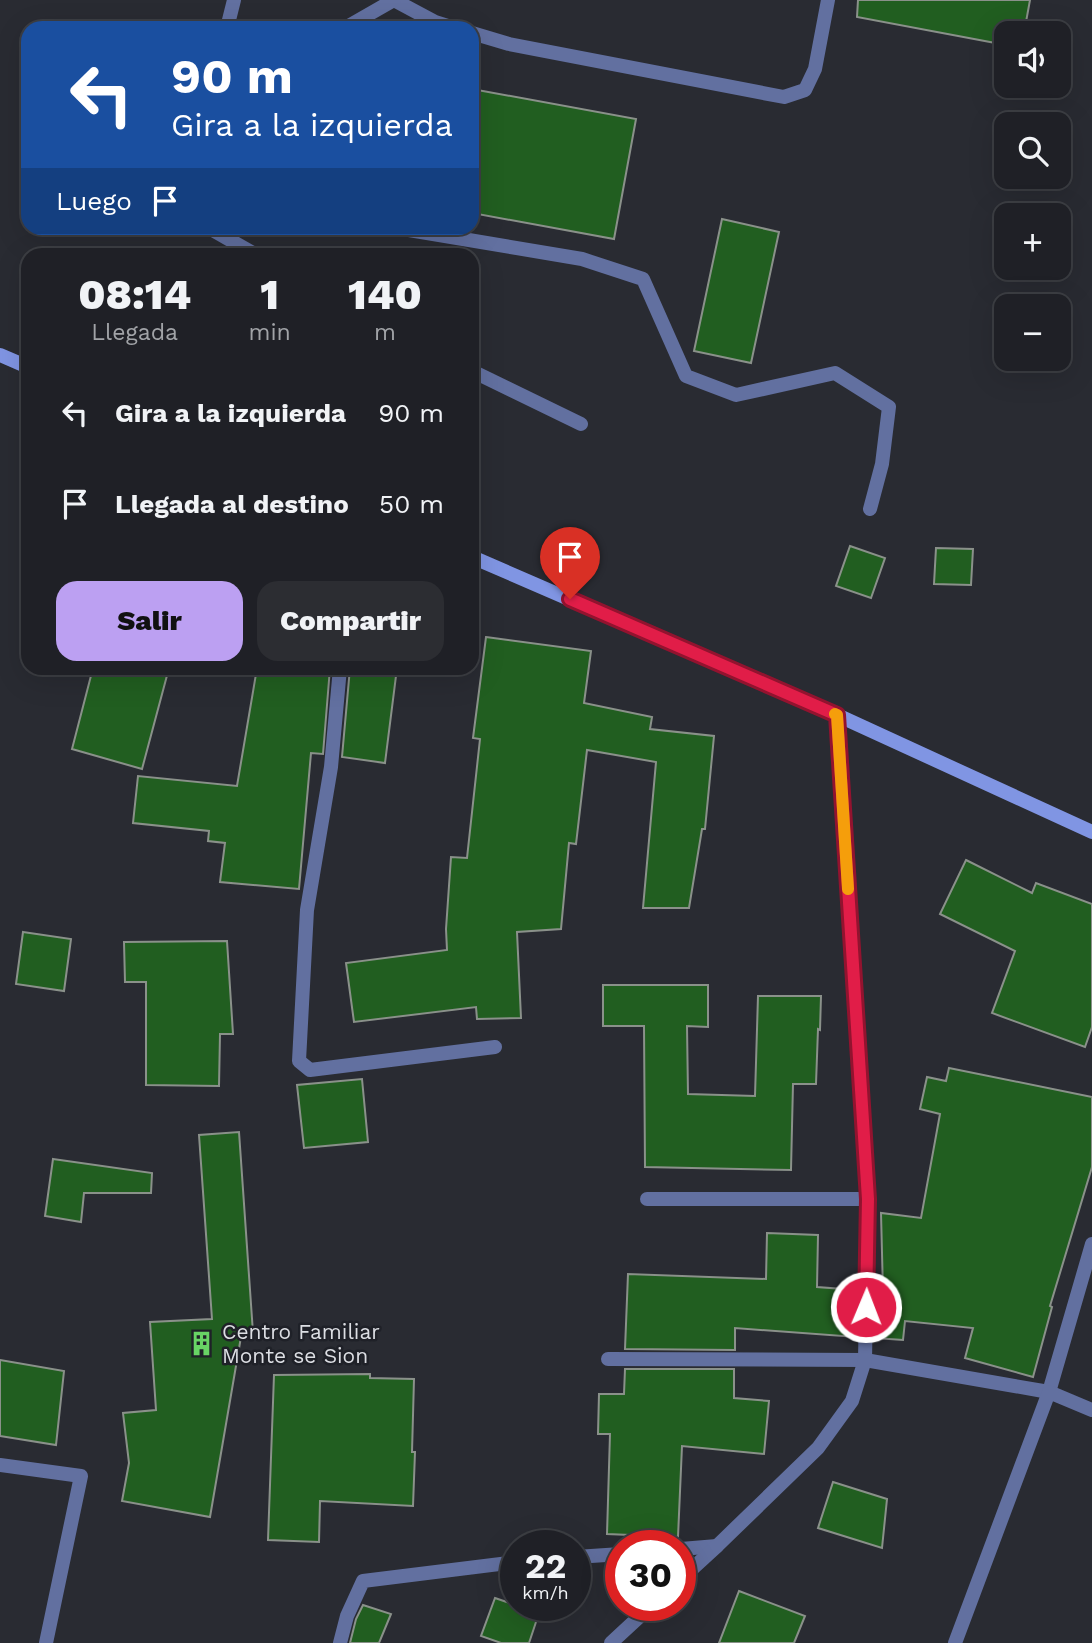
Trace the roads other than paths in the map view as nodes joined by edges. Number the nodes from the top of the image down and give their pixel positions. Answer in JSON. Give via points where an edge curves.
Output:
{"nodes":[{"id":1,"x":234,"y":0,"type":"edge"},
{"id":2,"x":394,"y":0,"type":"edge"},
{"id":3,"x":828,"y":0,"type":"edge"},
{"id":4,"x":229,"y":21,"type":"edge"},
{"id":5,"x":357,"y":21,"type":"edge"},
{"id":6,"x":433,"y":21,"type":"edge"},
{"id":7,"x":479,"y":35,"type":"edge"},
{"id":8,"x":221,"y":235,"type":"edge"},
{"id":9,"x":439,"y":235,"type":"edge"},
{"id":10,"x":244,"y":248,"type":"edge"},
{"id":11,"x":0,"y":355,"type":"edge"},
{"id":12,"x":21,"y":364,"type":"edge"},
{"id":13,"x":479,"y":374,"type":"edge"},
{"id":14,"x":581,"y":424,"type":"dead end"},
{"id":15,"x":870,"y":509,"type":"dead end"},
{"id":16,"x":479,"y":560,"type":"edge"},
{"id":17,"x":339,"y":675,"type":"edge"},
{"id":18,"x":837,"y":715,"type":"junction"},
{"id":19,"x":1092,"y":832,"type":"edge"},
{"id":20,"x":495,"y":1047,"type":"dead end"},
{"id":21,"x":647,"y":1199,"type":"dead end"},
{"id":22,"x":868,"y":1199,"type":"junction"},
{"id":23,"x":1092,"y":1244,"type":"edge"},
{"id":24,"x":608,"y":1359,"type":"dead end"},
{"id":25,"x":865,"y":1360,"type":"junction"},
{"id":26,"x":1049,"y":1392,"type":"junction"},
{"id":27,"x":1092,"y":1410,"type":"edge"},
{"id":28,"x":0,"y":1465,"type":"edge"},
{"id":29,"x":717,"y":1546,"type":"junction"},
{"id":30,"x":696,"y":1548,"type":"edge"},
{"id":31,"x":500,"y":1564,"type":"edge"},
{"id":32,"x":696,"y":1565,"type":"edge"},
{"id":33,"x":635,"y":1621,"type":"edge"},
{"id":34,"x":46,"y":1643,"type":"edge"},
{"id":35,"x":340,"y":1643,"type":"edge"},
{"id":36,"x":611,"y":1643,"type":"edge"},
{"id":37,"x":956,"y":1643,"type":"edge"}],
"edges":[{"from":1,"to":4,"type":"street"},
{"from":2,"to":5,"type":"street"},
{"from":2,"to":6,"type":"street"},
{"from":3,"to":7,"type":"street","via":[[815,69],[805,90],[785,97]]},
{"from":8,"to":10,"type":"street"},
{"from":9,"to":15,"type":"street","via":[[582,259],[643,279],[686,376],[736,395],[835,373],[889,407],[883,464]]},
{"from":11,"to":12,"type":"street"},
{"from":13,"to":14,"type":"street"},
{"from":16,"to":18,"type":"street"},
{"from":17,"to":20,"type":"street","via":[[331,767],[307,910],[299,1061],[310,1070]]},
{"from":18,"to":19,"type":"street"},
{"from":18,"to":22,"type":"street"},
{"from":21,"to":22,"type":"street"},
{"from":22,"to":25,"type":"street"},
{"from":23,"to":26,"type":"street"},
{"from":24,"to":25,"type":"street"},
{"from":25,"to":26,"type":"street"},
{"from":25,"to":29,"type":"street","via":[[852,1401],[817,1448]]},
{"from":26,"to":27,"type":"street"},
{"from":26,"to":37,"type":"street"},
{"from":28,"to":34,"type":"street","via":[[81,1476]]},
{"from":29,"to":30,"type":"street"},
{"from":29,"to":32,"type":"street"},
{"from":31,"to":35,"type":"street","via":[[363,1581]]},
{"from":33,"to":36,"type":"street"}]}
